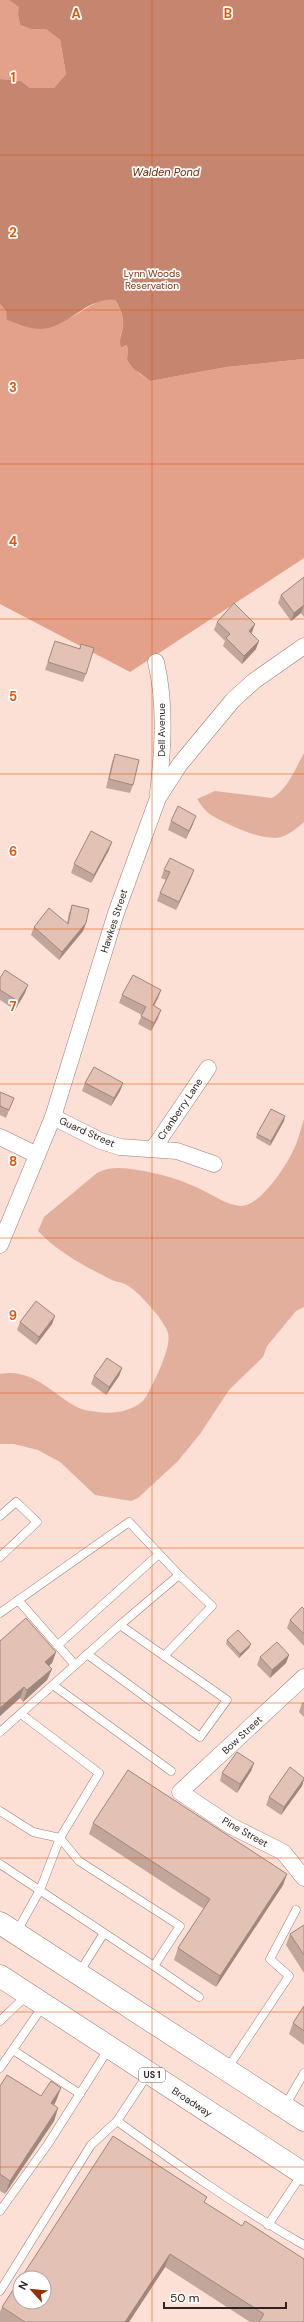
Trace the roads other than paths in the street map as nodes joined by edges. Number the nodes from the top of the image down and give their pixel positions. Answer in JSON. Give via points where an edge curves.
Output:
{"nodes":[{"id":1,"x":304,"y":646,"type":"edge"},
{"id":2,"x":156,"y":662,"type":"dead end"},
{"id":3,"x":158,"y":798,"type":"junction"},
{"id":4,"x":208,"y":1068,"type":"dead end"},
{"id":5,"x":53,"y":1117,"type":"junction"},
{"id":6,"x":0,"y":1137,"type":"edge"},
{"id":7,"x":153,"y":1149,"type":"junction"},
{"id":8,"x":37,"y":1155,"type":"junction"},
{"id":9,"x":214,"y":1164,"type":"dead end"},
{"id":10,"x":0,"y":1245,"type":"edge"},
{"id":11,"x":0,"y":1516,"type":"edge"},
{"id":12,"x":159,"y":1554,"type":"junction"},
{"id":13,"x":0,"y":1557,"type":"edge"},
{"id":14,"x":179,"y":1575,"type":"junction"},
{"id":15,"x":18,"y":1600,"type":"junction"},
{"id":16,"x":0,"y":1613,"type":"edge"},
{"id":17,"x":120,"y":1625,"type":"junction"},
{"id":18,"x":58,"y":1645,"type":"junction"},
{"id":19,"x":87,"y":1654,"type":"junction"},
{"id":20,"x":164,"y":1656,"type":"junction"},
{"id":21,"x":75,"y":1665,"type":"junction"},
{"id":22,"x":304,"y":1677,"type":"edge"},
{"id":23,"x":53,"y":1685,"type":"junction"},
{"id":24,"x":21,"y":1714,"type":"junction"},
{"id":25,"x":0,"y":1732,"type":"edge"},
{"id":26,"x":171,"y":1771,"type":"dead end"},
{"id":27,"x":180,"y":1792,"type":"joint"},
{"id":28,"x":0,"y":1811,"type":"edge"},
{"id":29,"x":60,"y":1838,"type":"junction"},
{"id":30,"x":0,"y":1864,"type":"edge"},
{"id":31,"x":304,"y":1878,"type":"edge"},
{"id":32,"x":40,"y":1890,"type":"junction"},
{"id":33,"x":296,"y":1910,"type":"dead end"},
{"id":34,"x":8,"y":1928,"type":"edge"},
{"id":35,"x":104,"y":1933,"type":"junction"},
{"id":36,"x":154,"y":1966,"type":"junction"},
{"id":37,"x":78,"y":1974,"type":"junction"},
{"id":38,"x":0,"y":1976,"type":"edge"},
{"id":39,"x":199,"y":1997,"type":"dead end"},
{"id":40,"x":36,"y":2000,"type":"junction"},
{"id":41,"x":0,"y":2021,"type":"edge"},
{"id":42,"x":109,"y":2048,"type":"junction"},
{"id":43,"x":13,"y":2050,"type":"junction"},
{"id":44,"x":0,"y":2068,"type":"edge"},
{"id":45,"x":226,"y":2069,"type":"junction"},
{"id":46,"x":149,"y":2073,"type":"junction"},
{"id":47,"x":304,"y":2073,"type":"edge"},
{"id":48,"x":80,"y":2094,"type":"junction"},
{"id":49,"x":284,"y":2107,"type":"junction"},
{"id":50,"x":304,"y":2120,"type":"edge"},
{"id":51,"x":117,"y":2121,"type":"junction"},
{"id":52,"x":303,"y":2173,"type":"edge"},
{"id":53,"x":0,"y":2211,"type":"edge"},
{"id":54,"x":268,"y":2225,"type":"junction"},
{"id":55,"x":304,"y":2245,"type":"edge"},
{"id":56,"x":0,"y":2291,"type":"edge"}],
"edges":[{"from":1,"to":3,"type":"street","name":"Hawkes Street","via":[[232,700],[180,764]]},
{"from":2,"to":3,"type":"street","name":"Dell Avenue","via":[[162,694]]},
{"from":3,"to":5,"type":"street","name":"Hawkes Street","via":[[116,913]]},
{"from":4,"to":7,"type":"street","name":"Cranberry Lane"},
{"from":5,"to":7,"type":"street","name":"Guard Street","via":[[120,1147]]},
{"from":5,"to":8,"type":"street","name":"Hawkes Street"},
{"from":6,"to":8,"type":"street"},
{"from":7,"to":9,"type":"street","name":"Guard Street","via":[[177,1151]]},
{"from":8,"to":10,"type":"street","name":"Hawkes Street"},
{"from":11,"to":13,"type":"lane","via":[[16,1502],[38,1522]]},
{"from":12,"to":14,"type":"lane"},
{"from":12,"to":15,"type":"lane","via":[[129,1522]]},
{"from":12,"to":18,"type":"lane"},
{"from":14,"to":17,"type":"lane"},
{"from":14,"to":20,"type":"lane","via":[[212,1606]]},
{"from":15,"to":16,"type":"lane"},
{"from":15,"to":18,"type":"lane"},
{"from":17,"to":19,"type":"lane"},
{"from":17,"to":20,"type":"lane"},
{"from":18,"to":21,"type":"lane"},
{"from":19,"to":20,"type":"lane","via":[[200,1738],[227,1700]]},
{"from":19,"to":21,"type":"lane"},
{"from":21,"to":23,"type":"lane"},
{"from":22,"to":27,"type":"street","name":"Bow Street"},
{"from":23,"to":24,"type":"lane"},
{"from":23,"to":26,"type":"lane"},
{"from":24,"to":25,"type":"lane"},
{"from":24,"to":29,"type":"lane","via":[[99,1773]]},
{"from":27,"to":31,"type":"street","name":"Pine Street","via":[[231,1826],[283,1852]]},
{"from":28,"to":29,"type":"lane","via":[[33,1832]]},
{"from":29,"to":32,"type":"lane"},
{"from":29,"to":36,"type":"lane","via":[[79,1861],[180,1926]]},
{"from":30,"to":32,"type":"lane"},
{"from":32,"to":34,"type":"lane"},
{"from":32,"to":35,"type":"lane"},
{"from":33,"to":45,"type":"lane","via":[[270,1959],[289,1976]]},
{"from":34,"to":37,"type":"highway"},
{"from":35,"to":36,"type":"lane"},
{"from":35,"to":37,"type":"lane"},
{"from":36,"to":39,"type":"lane"},
{"from":37,"to":45,"type":"highway"},
{"from":38,"to":40,"type":"highway","name":"Broadway","number":"US 1"},
{"from":40,"to":41,"type":"lane"},
{"from":40,"to":42,"type":"highway","name":"Broadway","number":"US 1"},
{"from":40,"to":43,"type":"lane"},
{"from":42,"to":46,"type":"highway","name":"Broadway","number":"US 1"},
{"from":42,"to":48,"type":"lane"},
{"from":43,"to":44,"type":"lane"},
{"from":43,"to":48,"type":"lane"},
{"from":45,"to":49,"type":"highway"},
{"from":46,"to":51,"type":"lane"},
{"from":46,"to":52,"type":"highway","name":"Broadway","number":"US 1"},
{"from":47,"to":49,"type":"lane"},
{"from":48,"to":53,"type":"lane"},
{"from":49,"to":50,"type":"highway"},
{"from":51,"to":54,"type":"lane"},
{"from":51,"to":56,"type":"lane","via":[[91,2145]]},
{"from":52,"to":54,"type":"lane"},
{"from":54,"to":55,"type":"lane"}]}
